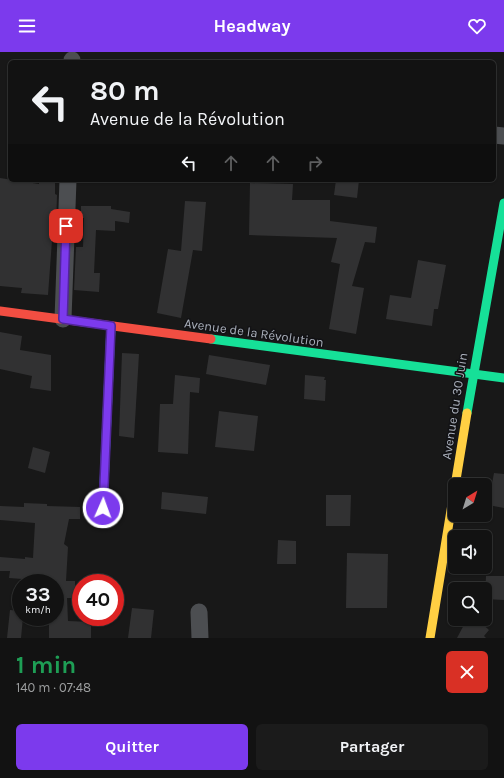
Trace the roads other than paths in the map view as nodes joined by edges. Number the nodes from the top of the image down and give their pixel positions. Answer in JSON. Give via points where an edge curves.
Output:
{"nodes":[{"id":1,"x":68,"y":182,"type":"edge"},
{"id":2,"x":504,"y":203,"type":"edge"},
{"id":3,"x":0,"y":311,"type":"edge"},
{"id":4,"x":63,"y":319,"type":"junction"},
{"id":5,"x":111,"y":326,"type":"junction"},
{"id":6,"x":472,"y":374,"type":"junction"},
{"id":7,"x":504,"y":378,"type":"edge"},
{"id":8,"x":103,"y":508,"type":"dead end"},
{"id":9,"x":199,"y":612,"type":"dead end"},
{"id":10,"x":200,"y":638,"type":"edge"},
{"id":11,"x":430,"y":638,"type":"edge"}],
"edges":[{"from":1,"to":4,"type":"street"},
{"from":2,"to":6,"type":"street","name":"Avenue du 30 Juin"},
{"from":3,"to":4,"type":"street","name":"Avenue de la Révolution"},
{"from":4,"to":5,"type":"street","name":"Avenue de la Révolution"},
{"from":5,"to":6,"type":"street","name":"Avenue de la Révolution"},
{"from":5,"to":8,"type":"street"},
{"from":6,"to":7,"type":"street","name":"Avenue de la Révolution"},
{"from":6,"to":11,"type":"street","name":"Avenue du 30 Juin"},
{"from":9,"to":10,"type":"street"}]}
